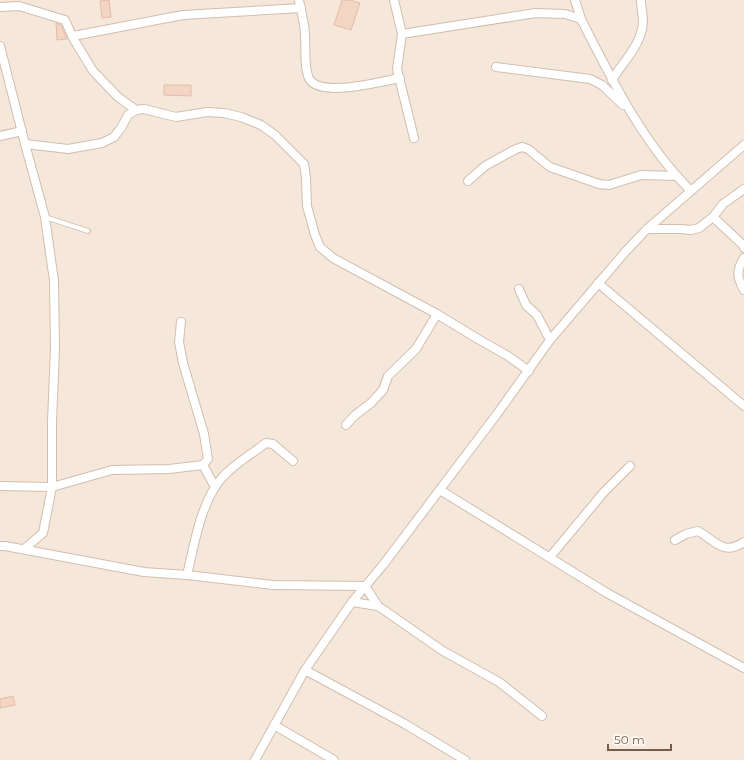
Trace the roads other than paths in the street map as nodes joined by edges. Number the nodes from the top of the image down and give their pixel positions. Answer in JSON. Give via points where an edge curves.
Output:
{"nodes":[{"id":1,"x":394,"y":0,"type":"edge"},
{"id":2,"x":575,"y":0,"type":"edge"},
{"id":3,"x":641,"y":0,"type":"edge"},
{"id":4,"x":300,"y":4,"type":"edge"},
{"id":5,"x":0,"y":6,"type":"edge"},
{"id":6,"x":581,"y":19,"type":"junction"},
{"id":7,"x":402,"y":34,"type":"junction"},
{"id":8,"x":72,"y":36,"type":"junction"},
{"id":9,"x":0,"y":46,"type":"edge"},
{"id":10,"x":496,"y":67,"type":"dead end"},
{"id":11,"x":400,"y":78,"type":"junction"},
{"id":12,"x":612,"y":80,"type":"junction"},
{"id":13,"x":136,"y":110,"type":"junction"},
{"id":14,"x":630,"y":112,"type":"junction"},
{"id":15,"x":22,"y":131,"type":"junction"},
{"id":16,"x":0,"y":136,"type":"edge"},
{"id":17,"x":414,"y":138,"type":"dead end"},
{"id":18,"x":25,"y":144,"type":"junction"},
{"id":19,"x":744,"y":145,"type":"edge"},
{"id":20,"x":677,"y":176,"type":"junction"},
{"id":21,"x":468,"y":181,"type":"dead end"},
{"id":22,"x":744,"y":189,"type":"edge"},
{"id":23,"x":691,"y":191,"type":"junction"},
{"id":24,"x":45,"y":217,"type":"junction"},
{"id":25,"x":713,"y":217,"type":"junction"},
{"id":26,"x":647,"y":229,"type":"junction"},
{"id":27,"x":88,"y":232,"type":"dead end"},
{"id":28,"x":744,"y":248,"type":"edge"},
{"id":29,"x":744,"y":258,"type":"edge"},
{"id":30,"x":598,"y":283,"type":"junction"},
{"id":31,"x":519,"y":289,"type":"dead end"},
{"id":32,"x":744,"y":290,"type":"edge"},
{"id":33,"x":438,"y":314,"type":"junction"},
{"id":34,"x":182,"y":322,"type":"dead end"},
{"id":35,"x":550,"y":340,"type":"junction"},
{"id":36,"x":529,"y":371,"type":"junction"},
{"id":37,"x":744,"y":406,"type":"edge"},
{"id":38,"x":346,"y":425,"type":"dead end"},
{"id":39,"x":293,"y":461,"type":"dead end"},
{"id":40,"x":203,"y":465,"type":"junction"},
{"id":41,"x":630,"y":466,"type":"dead end"},
{"id":42,"x":0,"y":486,"type":"edge"},
{"id":43,"x":215,"y":486,"type":"junction"},
{"id":44,"x":52,"y":487,"type":"junction"},
{"id":45,"x":440,"y":490,"type":"junction"},
{"id":46,"x":675,"y":540,"type":"dead end"},
{"id":47,"x":744,"y":542,"type":"edge"},
{"id":48,"x":0,"y":546,"type":"edge"},
{"id":49,"x":24,"y":549,"type":"junction"},
{"id":50,"x":550,"y":557,"type":"junction"},
{"id":51,"x":187,"y":575,"type":"junction"},
{"id":52,"x":365,"y":586,"type":"junction"},
{"id":53,"x":352,"y":602,"type":"junction"},
{"id":54,"x":378,"y":606,"type":"junction"},
{"id":55,"x":744,"y":668,"type":"edge"},
{"id":56,"x":305,"y":670,"type":"junction"},
{"id":57,"x":542,"y":716,"type":"dead end"},
{"id":58,"x":274,"y":725,"type":"junction"},
{"id":59,"x":255,"y":760,"type":"edge"},
{"id":60,"x":334,"y":760,"type":"edge"},
{"id":61,"x":465,"y":760,"type":"edge"}],
"edges":[{"from":1,"to":7,"type":"street"},
{"from":2,"to":6,"type":"street"},
{"from":3,"to":12,"type":"street","via":[[643,22],[640,34],[634,49]]},
{"from":4,"to":8,"type":"street","via":[[183,15]]},
{"from":4,"to":11,"type":"street","via":[[308,77],[314,85],[329,89],[343,88]]},
{"from":5,"to":8,"type":"street","via":[[19,6],[66,20]]},
{"from":6,"to":7,"type":"street","via":[[565,14],[536,13]]},
{"from":6,"to":12,"type":"street"},
{"from":7,"to":11,"type":"street","via":[[397,69]]},
{"from":8,"to":13,"type":"street","via":[[93,71],[118,97]]},
{"from":9,"to":15,"type":"street"},
{"from":10,"to":14,"type":"street","via":[[590,79],[602,85]]},
{"from":11,"to":17,"type":"street"},
{"from":12,"to":14,"type":"street"},
{"from":13,"to":18,"type":"street","via":[[128,115],[114,137],[102,143],[68,149]]},
{"from":13,"to":33,"type":"street","via":[[144,109],[176,118],[207,112],[224,113],[241,117],[275,135],[304,164],[307,206],[320,247],[333,258]]},
{"from":14,"to":20,"type":"street"},
{"from":15,"to":16,"type":"street"},
{"from":15,"to":18,"type":"street"},
{"from":18,"to":24,"type":"street"},
{"from":19,"to":23,"type":"street"},
{"from":20,"to":21,"type":"street","via":[[641,175],[609,185],[600,184],[550,167],[522,147],[484,166]]},
{"from":20,"to":23,"type":"street"},
{"from":22,"to":25,"type":"street","via":[[724,204]]},
{"from":23,"to":26,"type":"street"},
{"from":24,"to":27,"type":"lane"},
{"from":24,"to":44,"type":"street","via":[[54,289],[56,348]]},
{"from":25,"to":26,"type":"street","via":[[699,228],[691,230]]},
{"from":25,"to":28,"type":"street"},
{"from":26,"to":30,"type":"street"},
{"from":29,"to":32,"type":"street","via":[[740,264],[738,279]]},
{"from":30,"to":35,"type":"street"},
{"from":30,"to":37,"type":"street"},
{"from":31,"to":35,"type":"street","via":[[526,305],[537,315]]},
{"from":33,"to":36,"type":"street"},
{"from":33,"to":38,"type":"street","via":[[416,349],[388,376],[383,390]]},
{"from":34,"to":40,"type":"street","via":[[179,342],[204,434],[208,459]]},
{"from":35,"to":36,"type":"street"},
{"from":36,"to":45,"type":"street"},
{"from":39,"to":43,"type":"street","via":[[273,444],[266,443],[226,474]]},
{"from":40,"to":43,"type":"street"},
{"from":40,"to":44,"type":"street","via":[[169,469],[112,470]]},
{"from":41,"to":50,"type":"street","via":[[604,492]]},
{"from":42,"to":44,"type":"street"},
{"from":43,"to":51,"type":"street","via":[[198,531]]},
{"from":44,"to":49,"type":"street","via":[[43,533]]},
{"from":45,"to":50,"type":"street"},
{"from":45,"to":52,"type":"street"},
{"from":46,"to":47,"type":"street","via":[[686,534],[698,532],[725,548],[733,548]]},
{"from":48,"to":49,"type":"street"},
{"from":49,"to":51,"type":"street","via":[[144,572]]},
{"from":50,"to":55,"type":"street","via":[[607,593]]},
{"from":51,"to":52,"type":"street","via":[[273,585]]},
{"from":52,"to":53,"type":"street"},
{"from":52,"to":54,"type":"street"},
{"from":53,"to":54,"type":"street"},
{"from":53,"to":56,"type":"street"},
{"from":54,"to":57,"type":"street","via":[[443,651],[498,682]]},
{"from":56,"to":58,"type":"street"},
{"from":56,"to":61,"type":"street","via":[[381,710]]},
{"from":58,"to":59,"type":"street"},
{"from":58,"to":60,"type":"street"}]}
